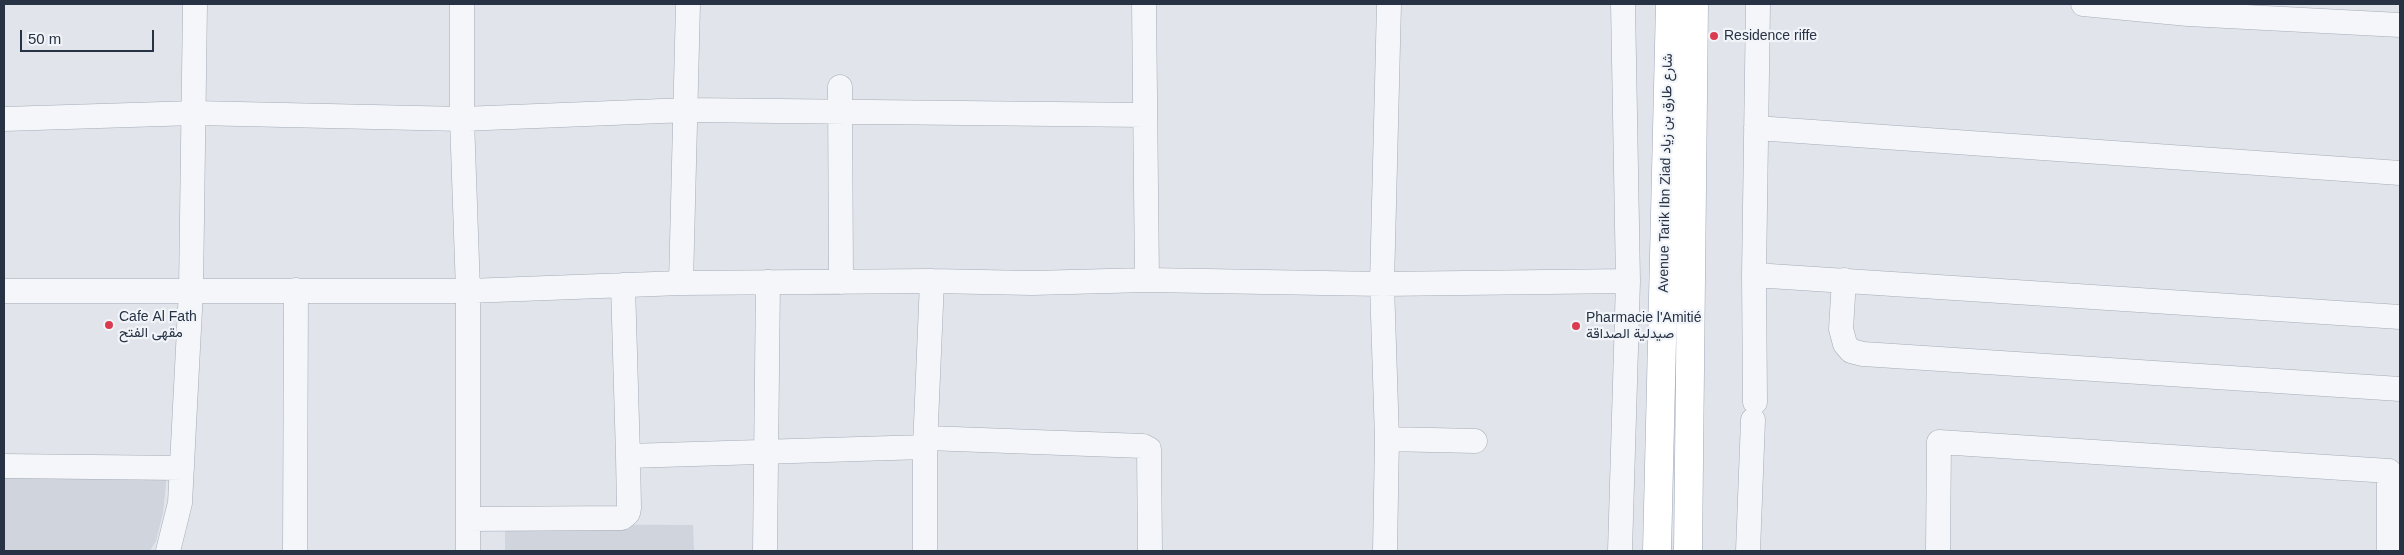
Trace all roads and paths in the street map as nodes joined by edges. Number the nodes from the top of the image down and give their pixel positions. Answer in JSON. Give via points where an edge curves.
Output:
{"nodes":[{"id":1,"x":195,"y":4,"type":"edge"},
{"id":2,"x":462,"y":4,"type":"edge"},
{"id":3,"x":688,"y":4,"type":"edge"},
{"id":4,"x":1144,"y":4,"type":"edge"},
{"id":5,"x":1389,"y":4,"type":"edge"},
{"id":6,"x":1623,"y":4,"type":"edge"},
{"id":7,"x":1670,"y":4,"type":"edge"},
{"id":8,"x":1694,"y":4,"type":"edge"},
{"id":9,"x":1758,"y":4,"type":"edge"},
{"id":10,"x":2082,"y":4,"type":"edge"},
{"id":11,"x":2400,"y":25,"type":"edge"},
{"id":12,"x":840,"y":88,"type":"dead end"},
{"id":13,"x":687,"y":110,"type":"junction"},
{"id":14,"x":840,"y":112,"type":"junction"},
{"id":15,"x":195,"y":114,"type":"junction"},
{"id":16,"x":1146,"y":116,"type":"junction"},
{"id":17,"x":4,"y":119,"type":"edge"},
{"id":18,"x":462,"y":119,"type":"junction"},
{"id":19,"x":1756,"y":128,"type":"junction"},
{"id":20,"x":2400,"y":173,"type":"edge"},
{"id":21,"x":1754,"y":276,"type":"junction"},
{"id":22,"x":1147,"y":280,"type":"junction"},
{"id":23,"x":1844,"y":280,"type":"junction"},
{"id":24,"x":932,"y":281,"type":"junction"},
{"id":25,"x":1628,"y":281,"type":"junction"},
{"id":26,"x":768,"y":282,"type":"junction"},
{"id":27,"x":841,"y":282,"type":"junction"},
{"id":28,"x":681,"y":283,"type":"junction"},
{"id":29,"x":1382,"y":284,"type":"junction"},
{"id":30,"x":623,"y":285,"type":"junction"},
{"id":31,"x":191,"y":290,"type":"junction"},
{"id":32,"x":296,"y":290,"type":"junction"},
{"id":33,"x":468,"y":290,"type":"junction"},
{"id":34,"x":4,"y":291,"type":"edge"},
{"id":35,"x":2400,"y":317,"type":"edge"},
{"id":36,"x":2400,"y":389,"type":"edge"},
{"id":37,"x":1387,"y":439,"type":"junction"},
{"id":38,"x":1475,"y":441,"type":"dead end"},
{"id":39,"x":926,"y":442,"type":"junction"},
{"id":40,"x":765,"y":452,"type":"junction"},
{"id":41,"x":628,"y":456,"type":"junction"},
{"id":42,"x":4,"y":466,"type":"edge"},
{"id":43,"x":182,"y":468,"type":"junction"},
{"id":44,"x":468,"y":519,"type":"junction"},
{"id":45,"x":168,"y":551,"type":"edge"},
{"id":46,"x":296,"y":551,"type":"edge"},
{"id":47,"x":468,"y":551,"type":"edge"},
{"id":48,"x":765,"y":551,"type":"edge"},
{"id":49,"x":925,"y":551,"type":"edge"},
{"id":50,"x":1150,"y":551,"type":"edge"},
{"id":51,"x":1385,"y":551,"type":"edge"},
{"id":52,"x":1620,"y":551,"type":"edge"},
{"id":53,"x":1657,"y":551,"type":"edge"},
{"id":54,"x":1688,"y":551,"type":"edge"},
{"id":55,"x":1748,"y":551,"type":"edge"},
{"id":56,"x":1938,"y":551,"type":"edge"},
{"id":57,"x":2389,"y":551,"type":"edge"}],
"edges":[{"from":1,"to":15,"type":"street"},
{"from":2,"to":18,"type":"street"},
{"from":3,"to":13,"type":"street"},
{"from":4,"to":16,"type":"street"},
{"from":5,"to":29,"type":"street"},
{"from":6,"to":25,"type":"street"},
{"from":7,"to":53,"type":"main road","name":"Avenue Tarik Ibn Ziad شارع طارق بن زياد"},
{"from":8,"to":54,"type":"main road","name":"Avenue Tarik Ibn Ziad شارع طارق بن زياد"},
{"from":9,"to":19,"type":"street"},
{"from":10,"to":11,"type":"street","via":[[2188,14]]},
{"from":12,"to":14,"type":"street"},
{"from":13,"to":14,"type":"street"},
{"from":13,"to":18,"type":"street"},
{"from":13,"to":28,"type":"street"},
{"from":14,"to":16,"type":"street"},
{"from":14,"to":27,"type":"street"},
{"from":15,"to":17,"type":"street"},
{"from":15,"to":18,"type":"street"},
{"from":15,"to":31,"type":"street"},
{"from":16,"to":22,"type":"street"},
{"from":18,"to":33,"type":"street"},
{"from":19,"to":20,"type":"street"},
{"from":19,"to":21,"type":"street"},
{"from":21,"to":23,"type":"street"},
{"from":21,"to":55,"type":"street","via":[[1754,411]]},
{"from":22,"to":24,"type":"street"},
{"from":22,"to":29,"type":"street"},
{"from":23,"to":35,"type":"street"},
{"from":23,"to":36,"type":"street","via":[[1841,329],[1845,344],[1851,351],[1863,354]]},
{"from":24,"to":27,"type":"street"},
{"from":24,"to":39,"type":"street"},
{"from":25,"to":29,"type":"street"},
{"from":25,"to":52,"type":"street"},
{"from":26,"to":27,"type":"street"},
{"from":26,"to":28,"type":"street"},
{"from":26,"to":40,"type":"street"},
{"from":28,"to":30,"type":"street"},
{"from":29,"to":37,"type":"street"},
{"from":30,"to":33,"type":"street"},
{"from":30,"to":41,"type":"street"},
{"from":31,"to":32,"type":"street"},
{"from":31,"to":34,"type":"street"},
{"from":31,"to":43,"type":"street"},
{"from":32,"to":33,"type":"street"},
{"from":32,"to":46,"type":"street"},
{"from":33,"to":44,"type":"street"},
{"from":37,"to":38,"type":"street"},
{"from":37,"to":51,"type":"street"},
{"from":39,"to":40,"type":"street"},
{"from":39,"to":49,"type":"street"},
{"from":39,"to":50,"type":"street","via":[[1143,446],[1149,449]]},
{"from":40,"to":41,"type":"street"},
{"from":40,"to":48,"type":"street"},
{"from":41,"to":44,"type":"street","via":[[629,508],[622,518]]},
{"from":42,"to":43,"type":"street"},
{"from":43,"to":45,"type":"street","via":[[178,517]]},
{"from":44,"to":47,"type":"street"},
{"from":56,"to":57,"type":"street","via":[[1938,442],[2389,471]]}]}
